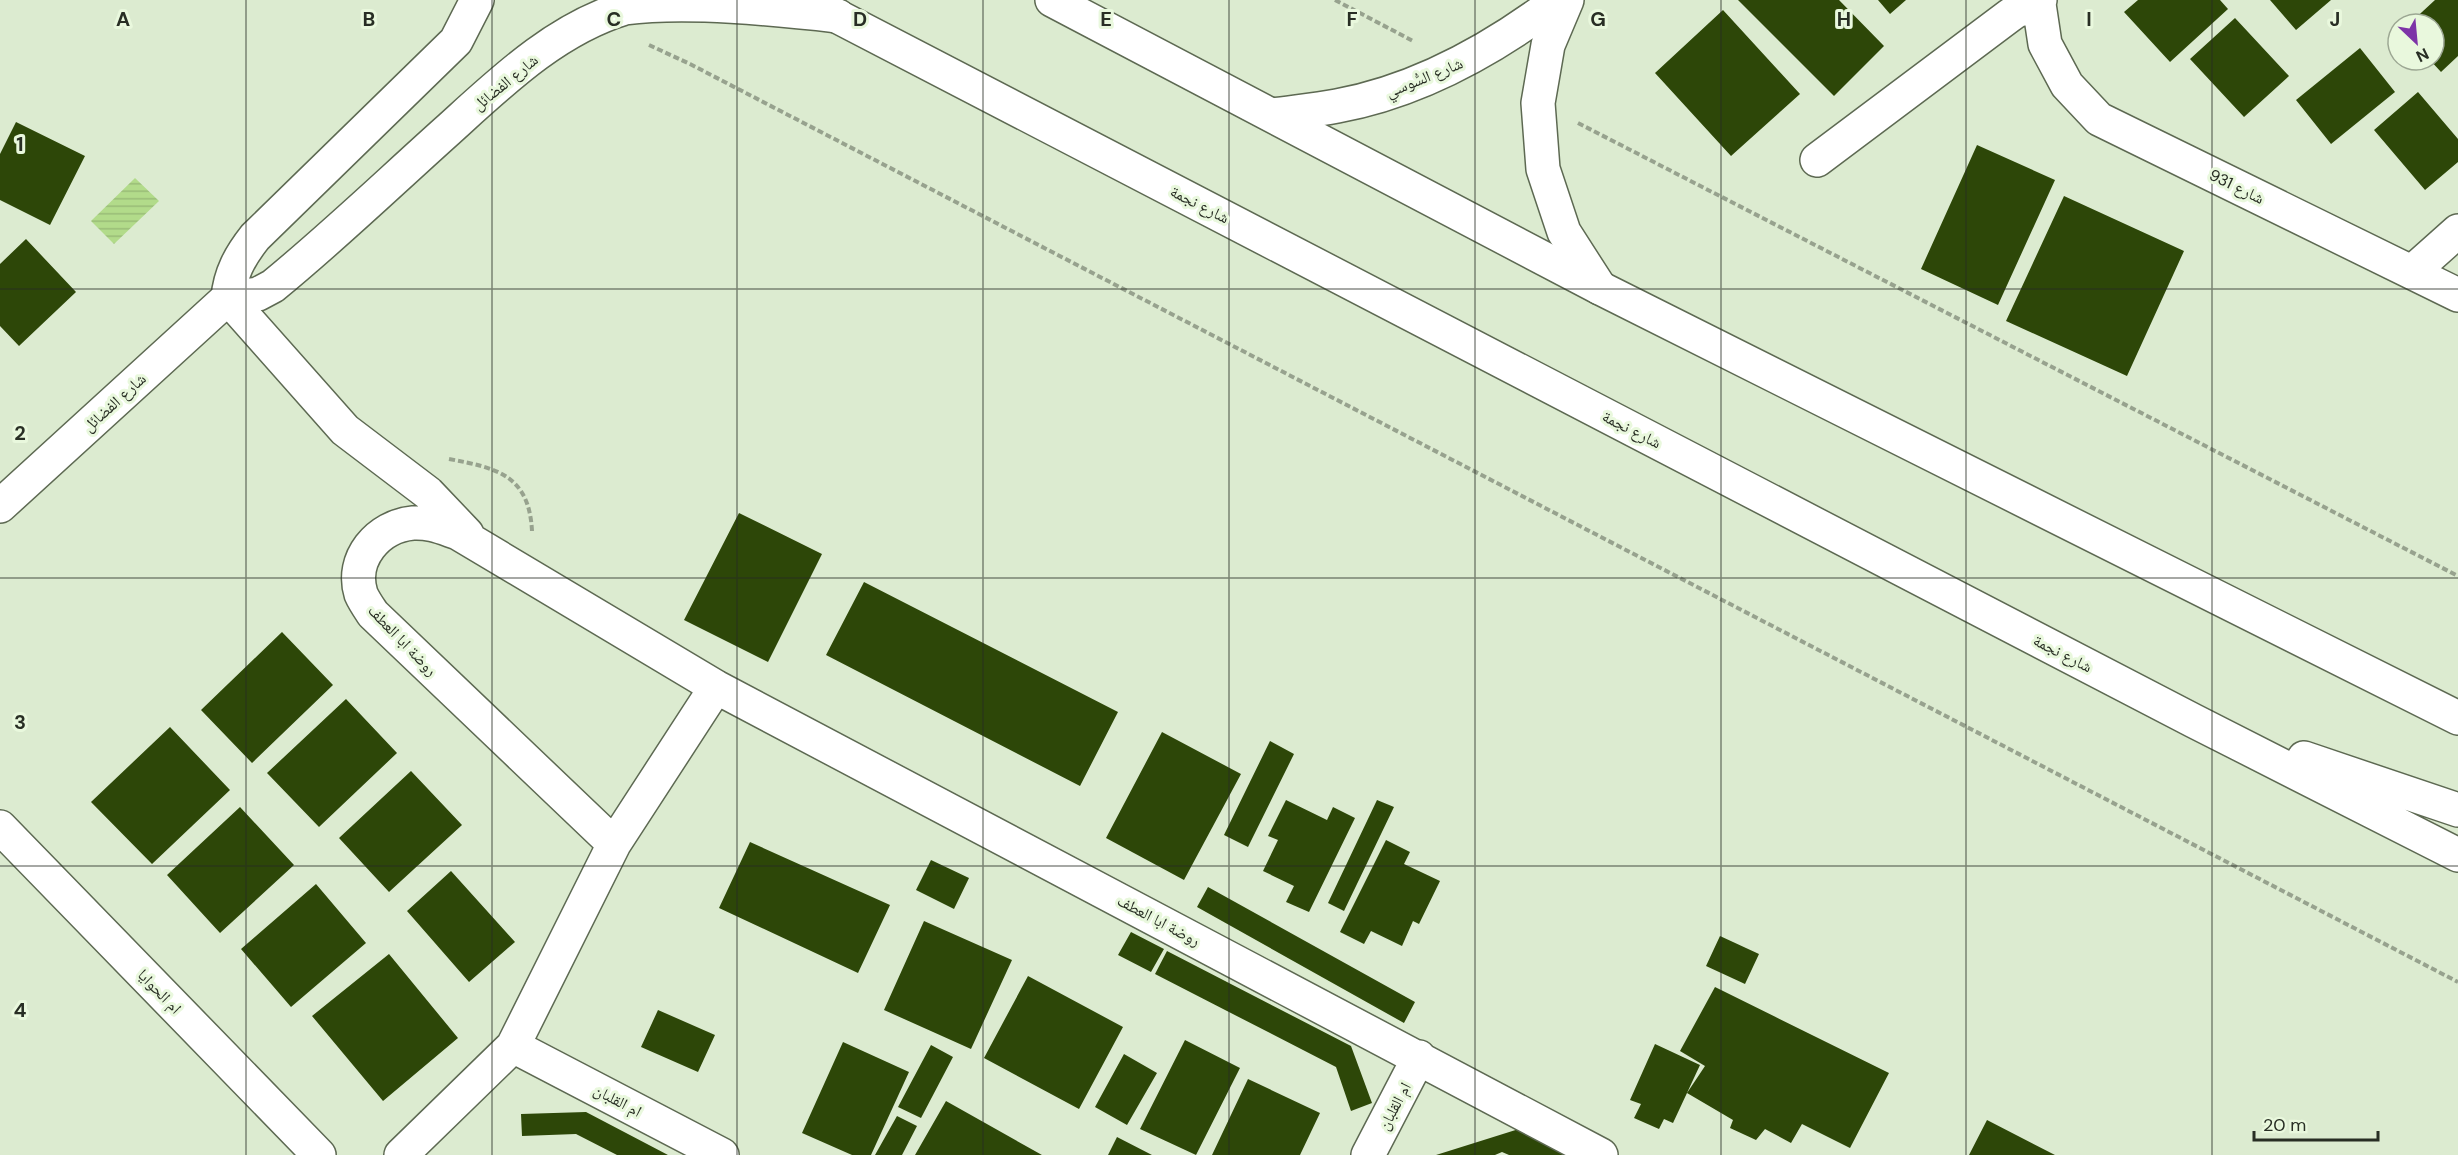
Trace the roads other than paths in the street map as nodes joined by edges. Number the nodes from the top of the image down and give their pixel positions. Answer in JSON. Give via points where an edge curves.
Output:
{"nodes":[{"id":1,"x":477,"y":0,"type":"edge"},
{"id":2,"x":806,"y":0,"type":"edge"},
{"id":3,"x":1052,"y":0,"type":"edge"},
{"id":4,"x":1558,"y":0,"type":"edge"},
{"id":5,"x":1567,"y":0,"type":"edge"},
{"id":6,"x":2040,"y":2,"type":"edge"},
{"id":7,"x":838,"y":16,"type":"junction"},
{"id":8,"x":1273,"y":115,"type":"junction"},
{"id":9,"x":1817,"y":160,"type":"dead end"},
{"id":10,"x":2458,"y":231,"type":"edge"},
{"id":11,"x":2412,"y":272,"type":"junction"},
{"id":12,"x":1600,"y":288,"type":"junction"},
{"id":13,"x":2458,"y":295,"type":"edge"},
{"id":14,"x":228,"y":298,"type":"junction"},
{"id":15,"x":0,"y":506,"type":"edge"},
{"id":16,"x":476,"y":544,"type":"junction"},
{"id":17,"x":716,"y":687,"type":"junction"},
{"id":18,"x":2458,"y":718,"type":"edge"},
{"id":19,"x":2194,"y":721,"type":"junction"},
{"id":20,"x":2458,"y":810,"type":"edge"},
{"id":21,"x":0,"y":828,"type":"edge"},
{"id":22,"x":614,"y":844,"type":"junction"},
{"id":23,"x":2458,"y":855,"type":"edge"},
{"id":24,"x":513,"y":1046,"type":"junction"},
{"id":25,"x":1419,"y":1057,"type":"junction"},
{"id":26,"x":319,"y":1155,"type":"edge"},
{"id":27,"x":401,"y":1155,"type":"edge"},
{"id":28,"x":722,"y":1155,"type":"edge"},
{"id":29,"x":1368,"y":1155,"type":"edge"},
{"id":30,"x":1601,"y":1155,"type":"edge"}],
"edges":[{"from":1,"to":14,"type":"street","via":[[456,41],[255,237],[235,268]]},
{"from":2,"to":7,"type":"street","name":"شارع نجمة"},
{"from":3,"to":8,"type":"street"},
{"from":4,"to":8,"type":"street","name":"شارع السُّوسي","via":[[1517,32],[1459,65],[1399,90],[1347,104]]},
{"from":5,"to":12,"type":"street","via":[[1548,45],[1538,103],[1543,169],[1564,232]]},
{"from":6,"to":9,"type":"street","via":[[2016,11]]},
{"from":6,"to":11,"type":"street","name":"شارع 931","via":[[2045,44],[2067,85],[2099,119]]},
{"from":7,"to":14,"type":"street","name":"شارع الفضائل","via":[[675,1],[626,7],[594,21],[558,39],[508,76],[273,286],[258,294]]},
{"from":7,"to":19,"type":"street","name":"شارع نجمة"},
{"from":8,"to":12,"type":"street"},
{"from":10,"to":11,"type":"street"},
{"from":11,"to":13,"type":"street","name":"شارع 931"},
{"from":12,"to":18,"type":"street"},
{"from":14,"to":15,"type":"street","name":"شارع الفضائل"},
{"from":14,"to":16,"type":"street","via":[[345,430],[428,493]]},
{"from":16,"to":17,"type":"street","name":"روضة ابا العطف"},
{"from":16,"to":22,"type":"street","name":"روضة ابا العطف","via":[[435,524],[412,523],[387,531],[369,546],[359,564],[362,596],[373,614]]},
{"from":17,"to":22,"type":"street"},
{"from":17,"to":25,"type":"street","name":"روضة ابا العطف"},
{"from":19,"to":20,"type":"street"},
{"from":19,"to":23,"type":"street","name":"شارع نجمة"},
{"from":21,"to":26,"type":"street","name":"ام الحوايا"},
{"from":22,"to":24,"type":"street"},
{"from":24,"to":27,"type":"street"},
{"from":24,"to":28,"type":"street","name":"ام القلبان"},
{"from":25,"to":29,"type":"street","name":"ام القلبان"},
{"from":25,"to":30,"type":"street","name":"روضة ابا العطف"}]}
